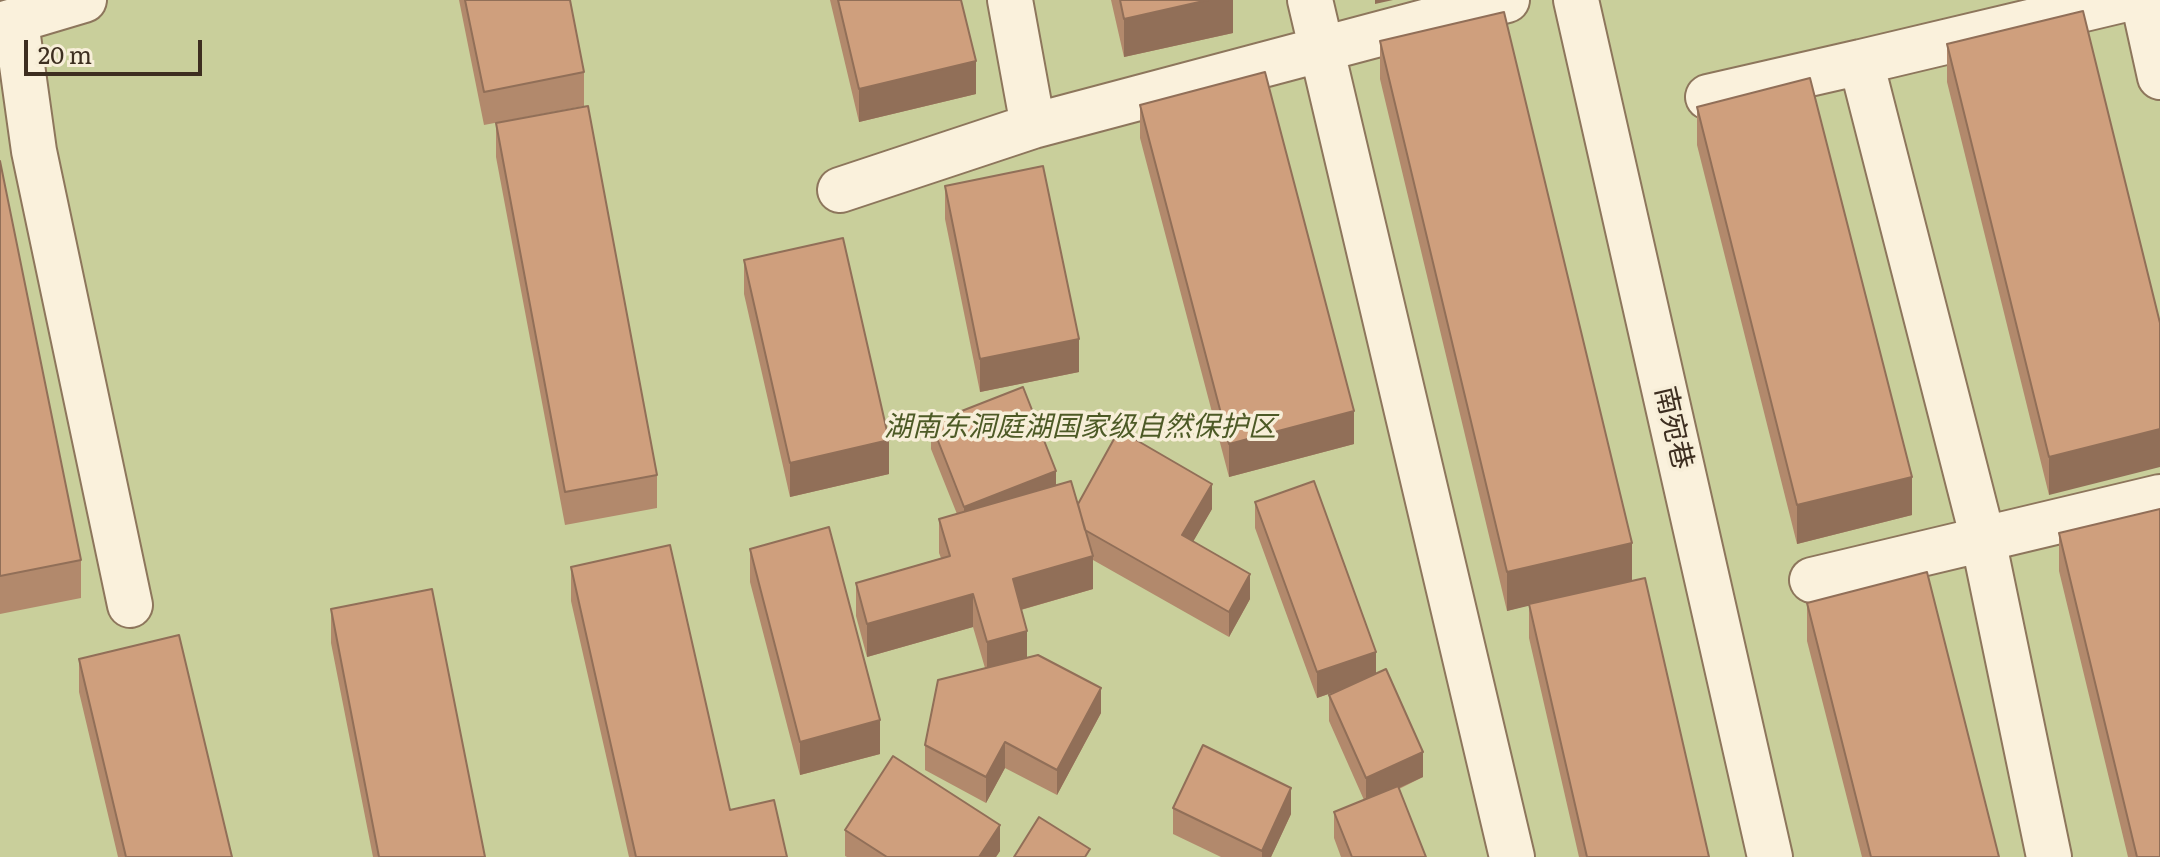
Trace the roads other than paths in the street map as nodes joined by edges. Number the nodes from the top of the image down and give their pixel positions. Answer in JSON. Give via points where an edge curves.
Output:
{"nodes":[{"id":1,"x":84,"y":0,"type":"edge"},
{"id":2,"x":1010,"y":0,"type":"edge"},
{"id":3,"x":1310,"y":0,"type":"edge"},
{"id":4,"x":1507,"y":0,"type":"edge"},
{"id":5,"x":1576,"y":0,"type":"edge"},
{"id":6,"x":2122,"y":0,"type":"edge"},
{"id":7,"x":2143,"y":0,"type":"edge"},
{"id":8,"x":8,"y":24,"type":"edge"},
{"id":9,"x":1322,"y":50,"type":"junction"},
{"id":10,"x":1861,"y":62,"type":"junction"},
{"id":11,"x":2160,"y":77,"type":"edge"},
{"id":12,"x":1708,"y":97,"type":"dead end"},
{"id":13,"x":1033,"y":126,"type":"junction"},
{"id":14,"x":840,"y":190,"type":"dead end"},
{"id":15,"x":2160,"y":497,"type":"edge"},
{"id":16,"x":1983,"y":539,"type":"junction"},
{"id":17,"x":1812,"y":580,"type":"dead end"},
{"id":18,"x":130,"y":605,"type":"dead end"},
{"id":19,"x":1512,"y":857,"type":"edge"},
{"id":20,"x":1770,"y":857,"type":"edge"},
{"id":21,"x":2049,"y":857,"type":"edge"}],
"edges":[{"from":1,"to":8,"type":"street"},
{"from":2,"to":13,"type":"street"},
{"from":3,"to":9,"type":"street"},
{"from":4,"to":9,"type":"street"},
{"from":5,"to":20,"type":"street","name":"南宛巷"},
{"from":6,"to":10,"type":"street"},
{"from":7,"to":11,"type":"street"},
{"from":8,"to":18,"type":"street"},
{"from":9,"to":13,"type":"street"},
{"from":9,"to":19,"type":"street"},
{"from":10,"to":12,"type":"street"},
{"from":10,"to":16,"type":"street"},
{"from":13,"to":14,"type":"street"},
{"from":15,"to":16,"type":"street"},
{"from":16,"to":17,"type":"street"},
{"from":16,"to":21,"type":"street"}]}
